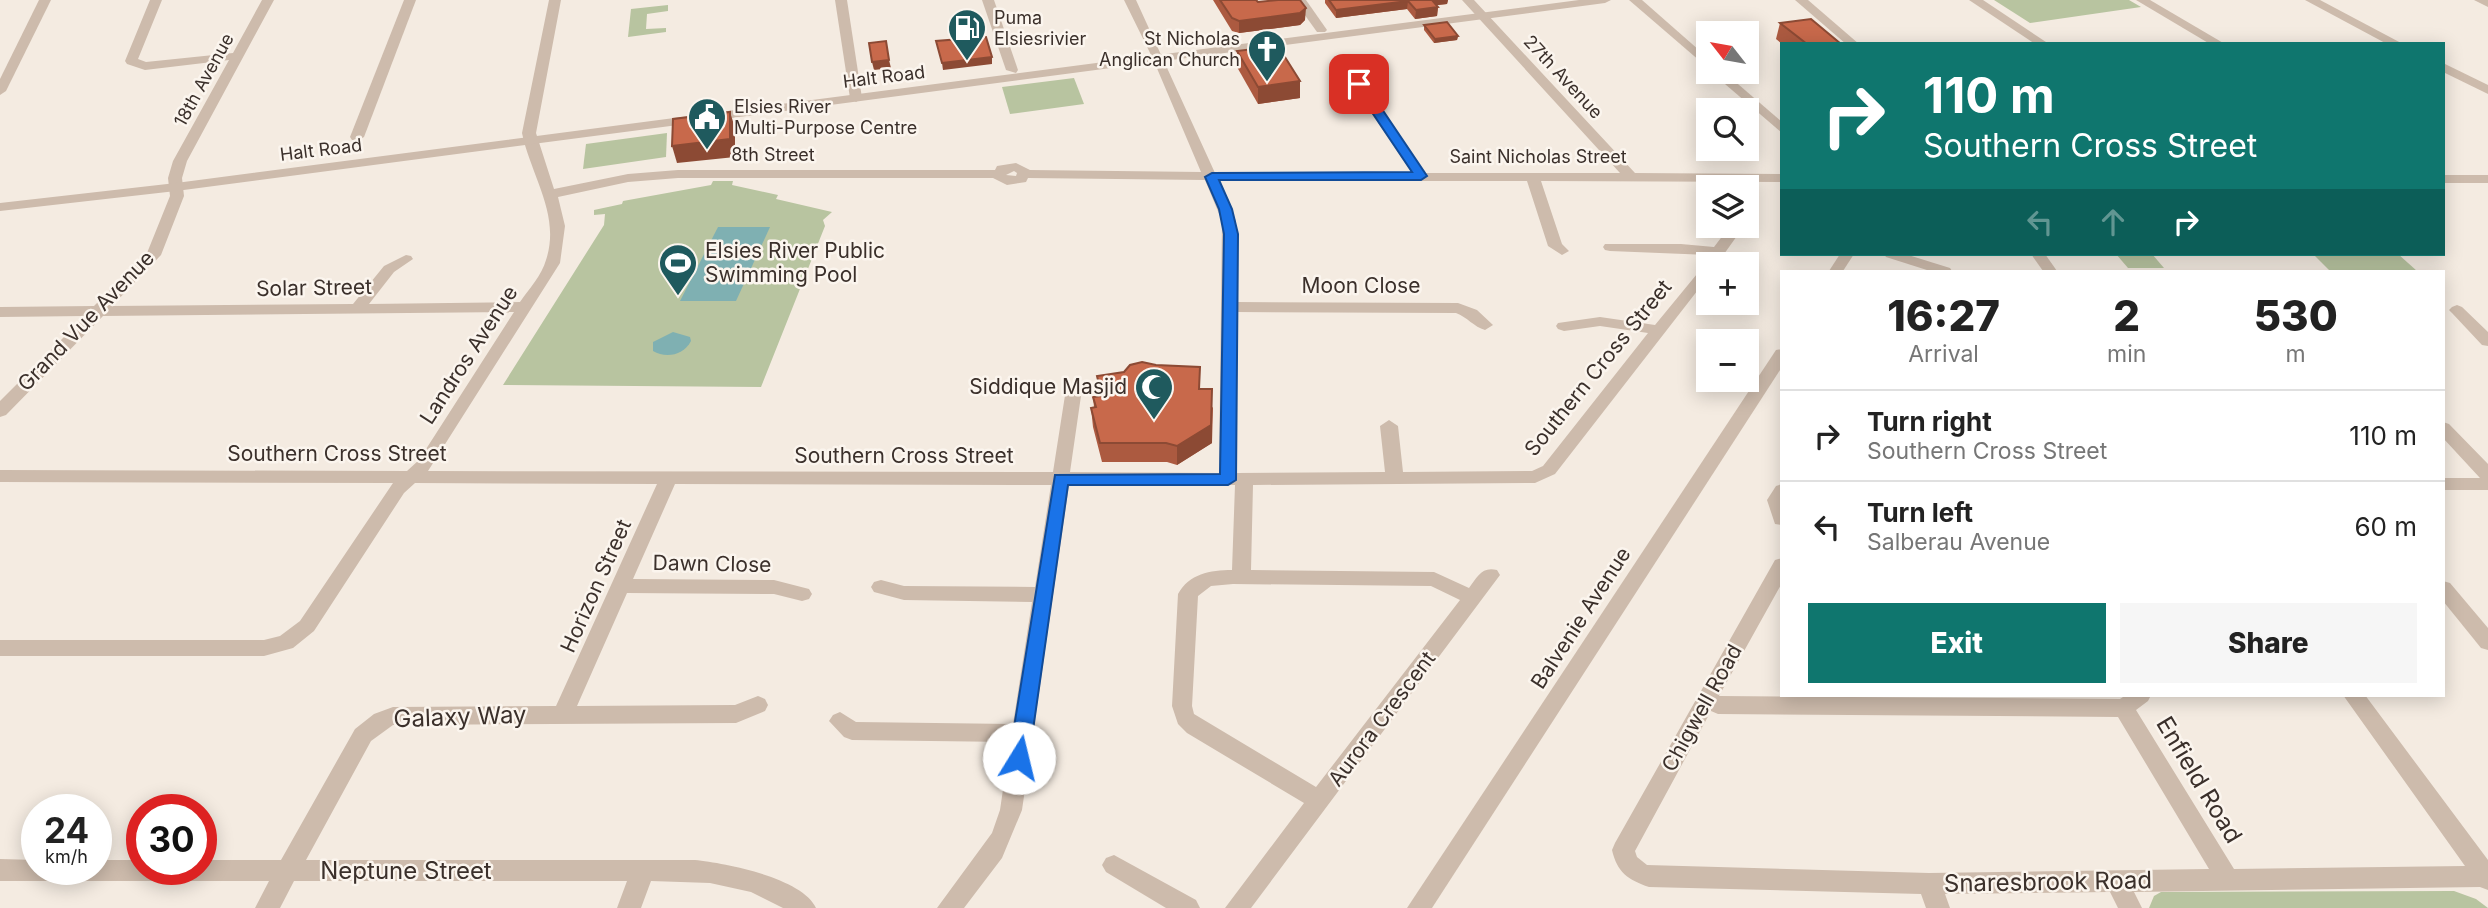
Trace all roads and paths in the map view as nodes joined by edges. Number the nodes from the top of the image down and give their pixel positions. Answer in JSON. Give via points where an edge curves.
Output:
{"nodes":[{"id":1,"x":45,"y":0,"type":"edge"},
{"id":2,"x":156,"y":0,"type":"edge"},
{"id":3,"x":268,"y":0,"type":"edge"},
{"id":4,"x":410,"y":0,"type":"edge"},
{"id":5,"x":555,"y":0,"type":"edge"},
{"id":6,"x":841,"y":0,"type":"edge"},
{"id":7,"x":988,"y":0,"type":"edge"},
{"id":8,"x":1130,"y":0,"type":"edge"},
{"id":9,"x":1300,"y":0,"type":"edge"},
{"id":10,"x":1550,"y":0,"type":"edge"},
{"id":11,"x":1605,"y":0,"type":"edge"},
{"id":12,"x":1635,"y":0,"type":"edge"},
{"id":13,"x":1801,"y":0,"type":"edge"},
{"id":14,"x":1975,"y":0,"type":"edge"},
{"id":15,"x":2142,"y":0,"type":"edge"},
{"id":16,"x":2311,"y":0,"type":"edge"},
{"id":17,"x":2480,"y":0,"type":"edge"},
{"id":18,"x":2488,"y":4,"type":"edge"},
{"id":19,"x":1476,"y":9,"type":"edge"},
{"id":20,"x":1321,"y":30,"type":"junction"},
{"id":21,"x":1851,"y":42,"type":"edge"},
{"id":22,"x":2040,"y":42,"type":"edge"},
{"id":23,"x":2216,"y":42,"type":"edge"},
{"id":24,"x":2392,"y":42,"type":"edge"},
{"id":25,"x":1696,"y":53,"type":"edge"},
{"id":26,"x":1157,"y":55,"type":"junction"},
{"id":27,"x":237,"y":56,"type":"junction"},
{"id":28,"x":2445,"y":69,"type":"edge"},
{"id":29,"x":1012,"y":70,"type":"junction"},
{"id":30,"x":1359,"y":84,"type":"dead end"},
{"id":31,"x":1731,"y":84,"type":"edge"},
{"id":32,"x":0,"y":90,"type":"edge"},
{"id":33,"x":2488,"y":90,"type":"edge"},
{"id":34,"x":855,"y":94,"type":"junction"},
{"id":35,"x":1780,"y":127,"type":"edge"},
{"id":36,"x":357,"y":137,"type":"dead end"},
{"id":37,"x":529,"y":137,"type":"junction"},
{"id":38,"x":1421,"y":176,"type":"junction"},
{"id":39,"x":2447,"y":176,"type":"edge"},
{"id":40,"x":1212,"y":177,"type":"junction"},
{"id":41,"x":1533,"y":177,"type":"junction"},
{"id":42,"x":1631,"y":177,"type":"junction"},
{"id":43,"x":1780,"y":178,"type":"edge"},
{"id":44,"x":2488,"y":178,"type":"edge"},
{"id":45,"x":1759,"y":180,"type":"edge"},
{"id":46,"x":1696,"y":181,"type":"edge"},
{"id":47,"x":175,"y":183,"type":"junction"},
{"id":48,"x":550,"y":194,"type":"junction"},
{"id":49,"x":0,"y":198,"type":"edge"},
{"id":50,"x":0,"y":207,"type":"edge"},
{"id":51,"x":1610,"y":247,"type":"dead end"},
{"id":52,"x":1562,"y":251,"type":"dead end"},
{"id":53,"x":1696,"y":254,"type":"edge"},
{"id":54,"x":1897,"y":256,"type":"edge"},
{"id":55,"x":2038,"y":256,"type":"edge"},
{"id":56,"x":406,"y":259,"type":"dead end"},
{"id":57,"x":1941,"y":270,"type":"edge"},
{"id":58,"x":2049,"y":270,"type":"edge"},
{"id":59,"x":1696,"y":283,"type":"edge"},
{"id":60,"x":527,"y":307,"type":"junction"},
{"id":61,"x":1230,"y":307,"type":"junction"},
{"id":62,"x":358,"y":308,"type":"junction"},
{"id":63,"x":2457,"y":310,"type":"dead end"},
{"id":64,"x":101,"y":311,"type":"junction"},
{"id":65,"x":0,"y":312,"type":"edge"},
{"id":66,"x":1485,"y":326,"type":"dead end"},
{"id":67,"x":1564,"y":326,"type":"dead end"},
{"id":68,"x":1660,"y":331,"type":"junction"},
{"id":69,"x":2485,"y":333,"type":"edge"},
{"id":70,"x":1780,"y":357,"type":"edge"},
{"id":71,"x":1074,"y":389,"type":"dead end"},
{"id":72,"x":0,"y":411,"type":"edge"},
{"id":73,"x":1389,"y":426,"type":"dead end"},
{"id":74,"x":2445,"y":430,"type":"edge"},
{"id":75,"x":2488,"y":475,"type":"edge"},
{"id":76,"x":0,"y":476,"type":"edge"},
{"id":77,"x":411,"y":477,"type":"junction"},
{"id":78,"x":669,"y":478,"type":"junction"},
{"id":79,"x":1060,"y":479,"type":"junction"},
{"id":80,"x":1236,"y":479,"type":"junction"},
{"id":81,"x":1395,"y":479,"type":"junction"},
{"id":82,"x":2445,"y":484,"type":"edge"},
{"id":83,"x":2488,"y":484,"type":"edge"},
{"id":84,"x":1780,"y":493,"type":"edge"},
{"id":85,"x":1780,"y":513,"type":"edge"},
{"id":86,"x":1780,"y":569,"type":"edge"},
{"id":87,"x":1490,"y":575,"type":"dead end"},
{"id":88,"x":1241,"y":577,"type":"junction"},
{"id":89,"x":621,"y":586,"type":"junction"},
{"id":90,"x":881,"y":587,"type":"dead end"},
{"id":91,"x":2445,"y":591,"type":"edge"},
{"id":92,"x":802,"y":594,"type":"dead end"},
{"id":93,"x":1044,"y":595,"type":"junction"},
{"id":94,"x":1473,"y":598,"type":"junction"},
{"id":95,"x":2488,"y":642,"type":"edge"},
{"id":96,"x":0,"y":648,"type":"edge"},
{"id":97,"x":2354,"y":697,"type":"edge"},
{"id":98,"x":1707,"y":700,"type":"junction"},
{"id":99,"x":1945,"y":700,"type":"edge"},
{"id":100,"x":2132,"y":701,"type":"edge"},
{"id":101,"x":758,"y":705,"type":"dead end"},
{"id":102,"x":564,"y":713,"type":"junction"},
{"id":103,"x":840,"y":721,"type":"dead end"},
{"id":104,"x":1023,"y":733,"type":"junction"},
{"id":105,"x":1320,"y":801,"type":"junction"},
{"id":106,"x":1623,"y":850,"type":"joint"},
{"id":107,"x":1114,"y":865,"type":"dead end"},
{"id":108,"x":289,"y":871,"type":"junction"},
{"id":109,"x":643,"y":871,"type":"junction"},
{"id":110,"x":3,"y":874,"type":"edge"},
{"id":111,"x":2487,"y":877,"type":"edge"},
{"id":112,"x":2228,"y":880,"type":"junction"},
{"id":113,"x":2117,"y":881,"type":"junction"},
{"id":114,"x":1929,"y":884,"type":"junction"},
{"id":115,"x":267,"y":908,"type":"edge"},
{"id":116,"x":629,"y":908,"type":"edge"},
{"id":117,"x":804,"y":908,"type":"edge"},
{"id":118,"x":949,"y":908,"type":"edge"},
{"id":119,"x":1188,"y":908,"type":"edge"},
{"id":120,"x":1237,"y":908,"type":"edge"},
{"id":121,"x":1419,"y":908,"type":"edge"},
{"id":122,"x":1938,"y":908,"type":"edge"},
{"id":123,"x":2130,"y":908,"type":"edge"}],
"edges":[{"from":1,"to":32,"type":"street"},
{"from":2,"to":27,"type":"street","via":[[131,61],[134,64]]},
{"from":3,"to":27,"type":"street","name":"18th Avenue"},
{"from":4,"to":36,"type":"street"},
{"from":5,"to":37,"type":"street"},
{"from":6,"to":34,"type":"street"},
{"from":7,"to":29,"type":"street"},
{"from":8,"to":26,"type":"street"},
{"from":9,"to":20,"type":"street"},
{"from":10,"to":19,"type":"street","name":"Halt Road"},
{"from":11,"to":19,"type":"street","name":"Halt Road"},
{"from":12,"to":25,"type":"street"},
{"from":13,"to":21,"type":"street"},
{"from":14,"to":22,"type":"street"},
{"from":15,"to":23,"type":"street"},
{"from":16,"to":24,"type":"street"},
{"from":17,"to":18,"type":"street"},
{"from":19,"to":20,"type":"street","name":"Halt Road"},
{"from":19,"to":26,"type":"street","name":"Halt Road"},
{"from":19,"to":42,"type":"street","name":"27th Avenue"},
{"from":20,"to":26,"type":"street","name":"Halt Road"},
{"from":26,"to":29,"type":"street","name":"Halt Road"},
{"from":26,"to":34,"type":"street","name":"Halt Road"},
{"from":26,"to":40,"type":"street"},
{"from":27,"to":47,"type":"street","name":"18th Avenue","via":[[180,161]]},
{"from":28,"to":33,"type":"street"},
{"from":29,"to":34,"type":"street","name":"Halt Road"},
{"from":30,"to":38,"type":"street"},
{"from":31,"to":35,"type":"street"},
{"from":34,"to":37,"type":"street","name":"Halt Road"},
{"from":37,"to":47,"type":"street","name":"Halt Road"},
{"from":37,"to":48,"type":"street","name":"Landros Avenue"},
{"from":38,"to":40,"type":"street","name":"Saint Nicholas Street"},
{"from":38,"to":41,"type":"street","name":"Saint Nicholas Street"},
{"from":39,"to":44,"type":"street"},
{"from":40,"to":48,"type":"street","name":"8th Street","via":[[1025,174],[1012,181],[997,174],[678,174],[615,180]]},
{"from":40,"to":61,"type":"street","via":[[1229,221]]},
{"from":41,"to":42,"type":"street","name":"Saint Nicholas Street"},
{"from":41,"to":52,"type":"street","via":[[1555,246]]},
{"from":42,"to":46,"type":"street","name":"Saint Nicholas Street"},
{"from":43,"to":45,"type":"street","name":"Saint Nicholas Street"},
{"from":47,"to":49,"type":"street","name":"Halt Road"},
{"from":47,"to":50,"type":"street","name":"Halt Road"},
{"from":47,"to":64,"type":"street","name":"Grand Vue Avenue","via":[[176,198],[154,256]]},
{"from":48,"to":60,"type":"street","name":"Landros Avenue","via":[[559,225],[557,250]]},
{"from":51,"to":53,"type":"street","via":[[1681,248]]},
{"from":54,"to":57,"type":"street"},
{"from":55,"to":58,"type":"street"},
{"from":56,"to":62,"type":"street","via":[[387,271]]},
{"from":59,"to":68,"type":"street","name":"Southern Cross Street"},
{"from":60,"to":62,"type":"street","name":"Solar Street"},
{"from":60,"to":77,"type":"street","name":"Landros Avenue","via":[[425,464]]},
{"from":61,"to":66,"type":"street","name":"Moon Close","via":[[1458,307]]},
{"from":61,"to":80,"type":"street"},
{"from":62,"to":64,"type":"street","name":"Solar Street"},
{"from":63,"to":69,"type":"street"},
{"from":64,"to":65,"type":"street","name":"Solar Street"},
{"from":64,"to":72,"type":"street","name":"Grand Vue Avenue"},
{"from":67,"to":68,"type":"street","via":[[1582,321],[1634,323]]},
{"from":68,"to":81,"type":"street","name":"Southern Cross Street","via":[[1549,470],[1516,479]]},
{"from":70,"to":121,"type":"street","name":"Balvenie Avenue"},
{"from":71,"to":79,"type":"street"},
{"from":73,"to":81,"type":"street"},
{"from":74,"to":75,"type":"street"},
{"from":76,"to":77,"type":"street","name":"Southern Cross Street"},
{"from":77,"to":78,"type":"street","name":"Southern Cross Street"},
{"from":77,"to":96,"type":"street","name":"Landros Avenue","via":[[398,489],[307,626],[286,642],[264,648]]},
{"from":78,"to":79,"type":"street","name":"Southern Cross Street"},
{"from":78,"to":89,"type":"street","name":"Horizon Street"},
{"from":79,"to":80,"type":"street","name":"Southern Cross Street"},
{"from":79,"to":93,"type":"street"},
{"from":80,"to":81,"type":"street","name":"Southern Cross Street"},
{"from":80,"to":88,"type":"street"},
{"from":82,"to":83,"type":"street"},
{"from":84,"to":85,"type":"street","via":[[1776,500]]},
{"from":86,"to":98,"type":"street","name":"Chigwell Road"},
{"from":87,"to":94,"type":"street","name":"Aurora Crescent"},
{"from":88,"to":94,"type":"street","name":"Aurora Crescent","via":[[1434,579]]},
{"from":88,"to":105,"type":"street","name":"Aurora Crescent","via":[[1197,582],[1188,594],[1185,718]]},
{"from":89,"to":92,"type":"street","name":"Dawn Close","via":[[774,587]]},
{"from":89,"to":102,"type":"street","name":"Horizon Street"},
{"from":90,"to":93,"type":"street","via":[[904,593]]},
{"from":91,"to":95,"type":"street"},
{"from":93,"to":104,"type":"street"},
{"from":94,"to":105,"type":"street","name":"Aurora Crescent"},
{"from":97,"to":111,"type":"street"},
{"from":98,"to":99,"type":"street","name":"Enfield Road","via":[[1718,705]]},
{"from":98,"to":106,"type":"street","name":"Chigwell Road"},
{"from":99,"to":100,"type":"street","name":"Enfield Road"},
{"from":100,"to":112,"type":"street","name":"Enfield Road"},
{"from":101,"to":102,"type":"street","name":"Galaxy Way","via":[[736,714]]},
{"from":102,"to":108,"type":"street","name":"Galaxy Way","via":[[393,716],[381,720],[363,734]]},
{"from":103,"to":104,"type":"street","via":[[852,730]]},
{"from":104,"to":118,"type":"street","via":[[1005,835]]},
{"from":105,"to":120,"type":"street"},
{"from":106,"to":114,"type":"street","name":"Snaresbrook Road","via":[[1629,865],[1649,876]]},
{"from":107,"to":119,"type":"street"},
{"from":108,"to":109,"type":"street","name":"Neptune Street"},
{"from":108,"to":110,"type":"street","name":"Neptune Street"},
{"from":108,"to":115,"type":"street","name":"Galaxy Way"},
{"from":109,"to":116,"type":"street"},
{"from":109,"to":117,"type":"street","name":"Neptune Street","via":[[738,876],[771,888]]},
{"from":111,"to":112,"type":"street","name":"Snaresbrook Road"},
{"from":112,"to":113,"type":"street","name":"Snaresbrook Road"},
{"from":113,"to":114,"type":"street","name":"Snaresbrook Road"},
{"from":113,"to":123,"type":"street"},
{"from":114,"to":122,"type":"street"}]}
